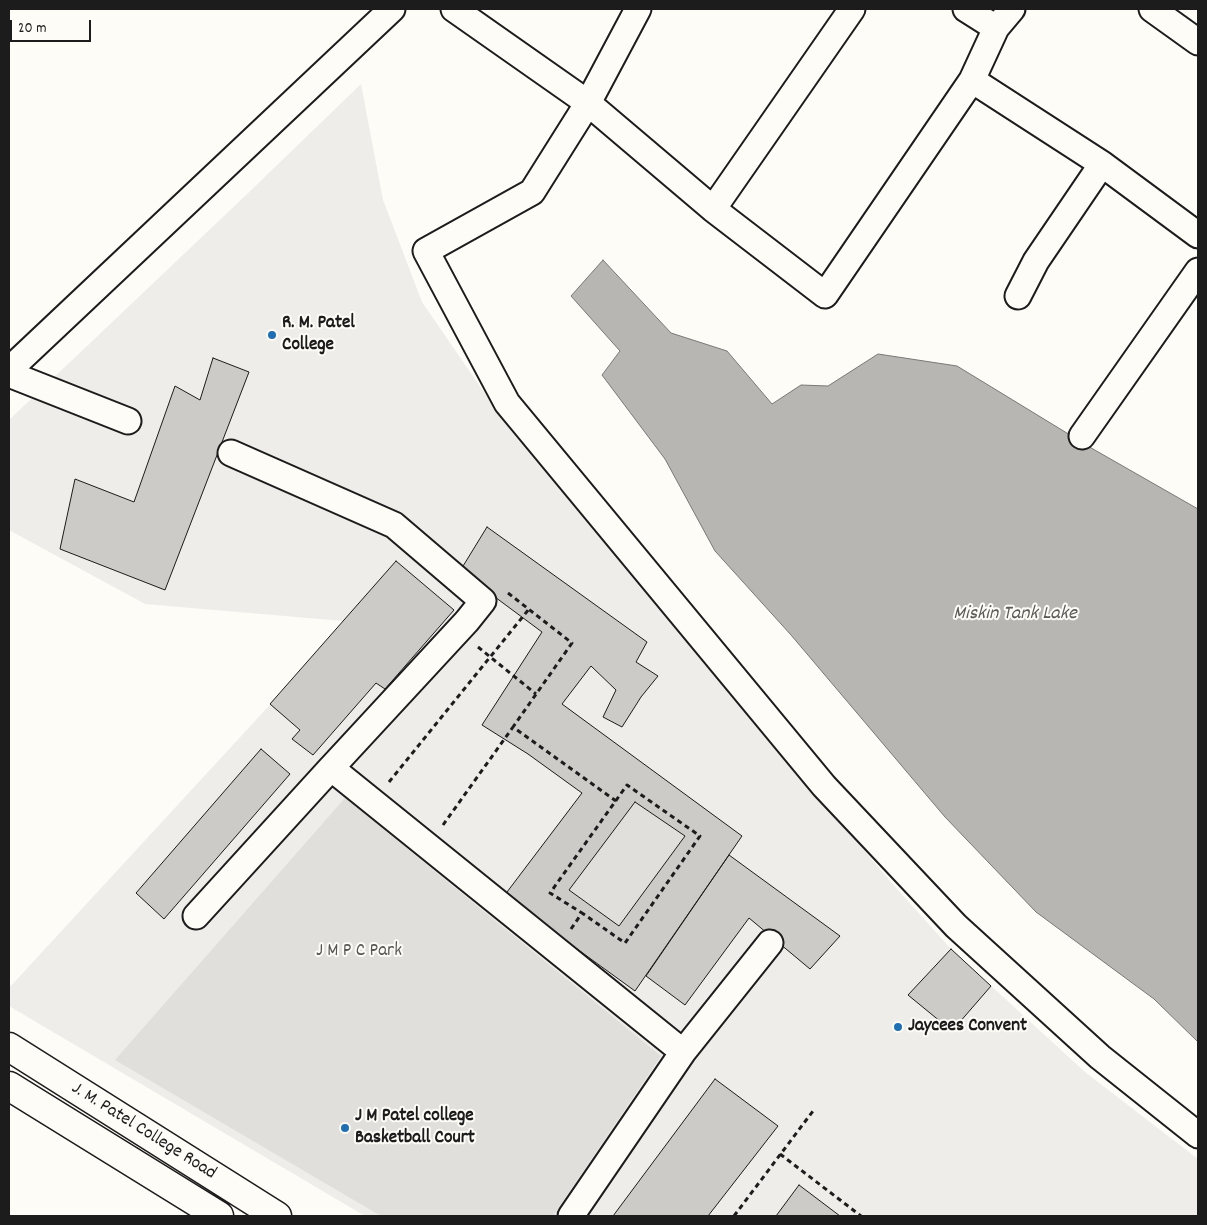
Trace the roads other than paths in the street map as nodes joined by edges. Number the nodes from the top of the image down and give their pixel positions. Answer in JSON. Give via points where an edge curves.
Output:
{"nodes":[{"id":1,"x":392,"y":9,"type":"edge"},
{"id":2,"x":454,"y":9,"type":"edge"},
{"id":3,"x":638,"y":9,"type":"edge"},
{"id":4,"x":852,"y":9,"type":"edge"},
{"id":5,"x":966,"y":9,"type":"edge"},
{"id":6,"x":1012,"y":9,"type":"edge"},
{"id":7,"x":1152,"y":9,"type":"edge"},
{"id":8,"x":996,"y":28,"type":"junction"},
{"id":9,"x":1198,"y":42,"type":"edge"},
{"id":10,"x":972,"y":80,"type":"junction"},
{"id":11,"x":588,"y":103,"type":"junction"},
{"id":12,"x":1102,"y":164,"type":"junction"},
{"id":13,"x":713,"y":209,"type":"junction"},
{"id":14,"x":1198,"y":235,"type":"edge"},
{"id":15,"x":1198,"y":271,"type":"edge"},
{"id":16,"x":1018,"y":296,"type":"dead end"},
{"id":17,"x":9,"y":370,"type":"edge"},
{"id":18,"x":9,"y":374,"type":"edge"},
{"id":19,"x":128,"y":422,"type":"dead end"},
{"id":20,"x":1082,"y":436,"type":"dead end"},
{"id":21,"x":232,"y":453,"type":"dead end"},
{"id":22,"x":331,"y":768,"type":"junction"},
{"id":23,"x":196,"y":916,"type":"dead end"},
{"id":24,"x":770,"y":943,"type":"dead end"},
{"id":25,"x":9,"y":1047,"type":"edge"},
{"id":26,"x":683,"y":1052,"type":"junction"},
{"id":27,"x":9,"y":1086,"type":"edge"},
{"id":28,"x":1198,"y":1135,"type":"edge"},
{"id":29,"x":219,"y":1216,"type":"edge"},
{"id":30,"x":277,"y":1216,"type":"edge"},
{"id":31,"x":572,"y":1216,"type":"edge"}],
"edges":[{"from":1,"to":17,"type":"street"},
{"from":2,"to":11,"type":"street"},
{"from":3,"to":11,"type":"street"},
{"from":4,"to":13,"type":"street"},
{"from":5,"to":8,"type":"street"},
{"from":6,"to":8,"type":"street"},
{"from":7,"to":9,"type":"street"},
{"from":8,"to":10,"type":"street"},
{"from":10,"to":12,"type":"street"},
{"from":10,"to":13,"type":"street","via":[[825,295]]},
{"from":11,"to":13,"type":"street"},
{"from":11,"to":28,"type":"street","via":[[532,192],[426,251],[507,403],[824,786],[956,926],[1100,1057]]},
{"from":12,"to":14,"type":"street"},
{"from":12,"to":16,"type":"street","via":[[1036,261]]},
{"from":15,"to":20,"type":"street"},
{"from":18,"to":19,"type":"street"},
{"from":21,"to":22,"type":"street","via":[[394,525],[483,601]]},
{"from":22,"to":23,"type":"street"},
{"from":22,"to":26,"type":"street"},
{"from":24,"to":26,"type":"street"},
{"from":25,"to":30,"type":"main road","name":"J. M. Patel College Road"},
{"from":26,"to":31,"type":"street"},
{"from":27,"to":29,"type":"main road","name":"J. M. Patel College Road"}]}
